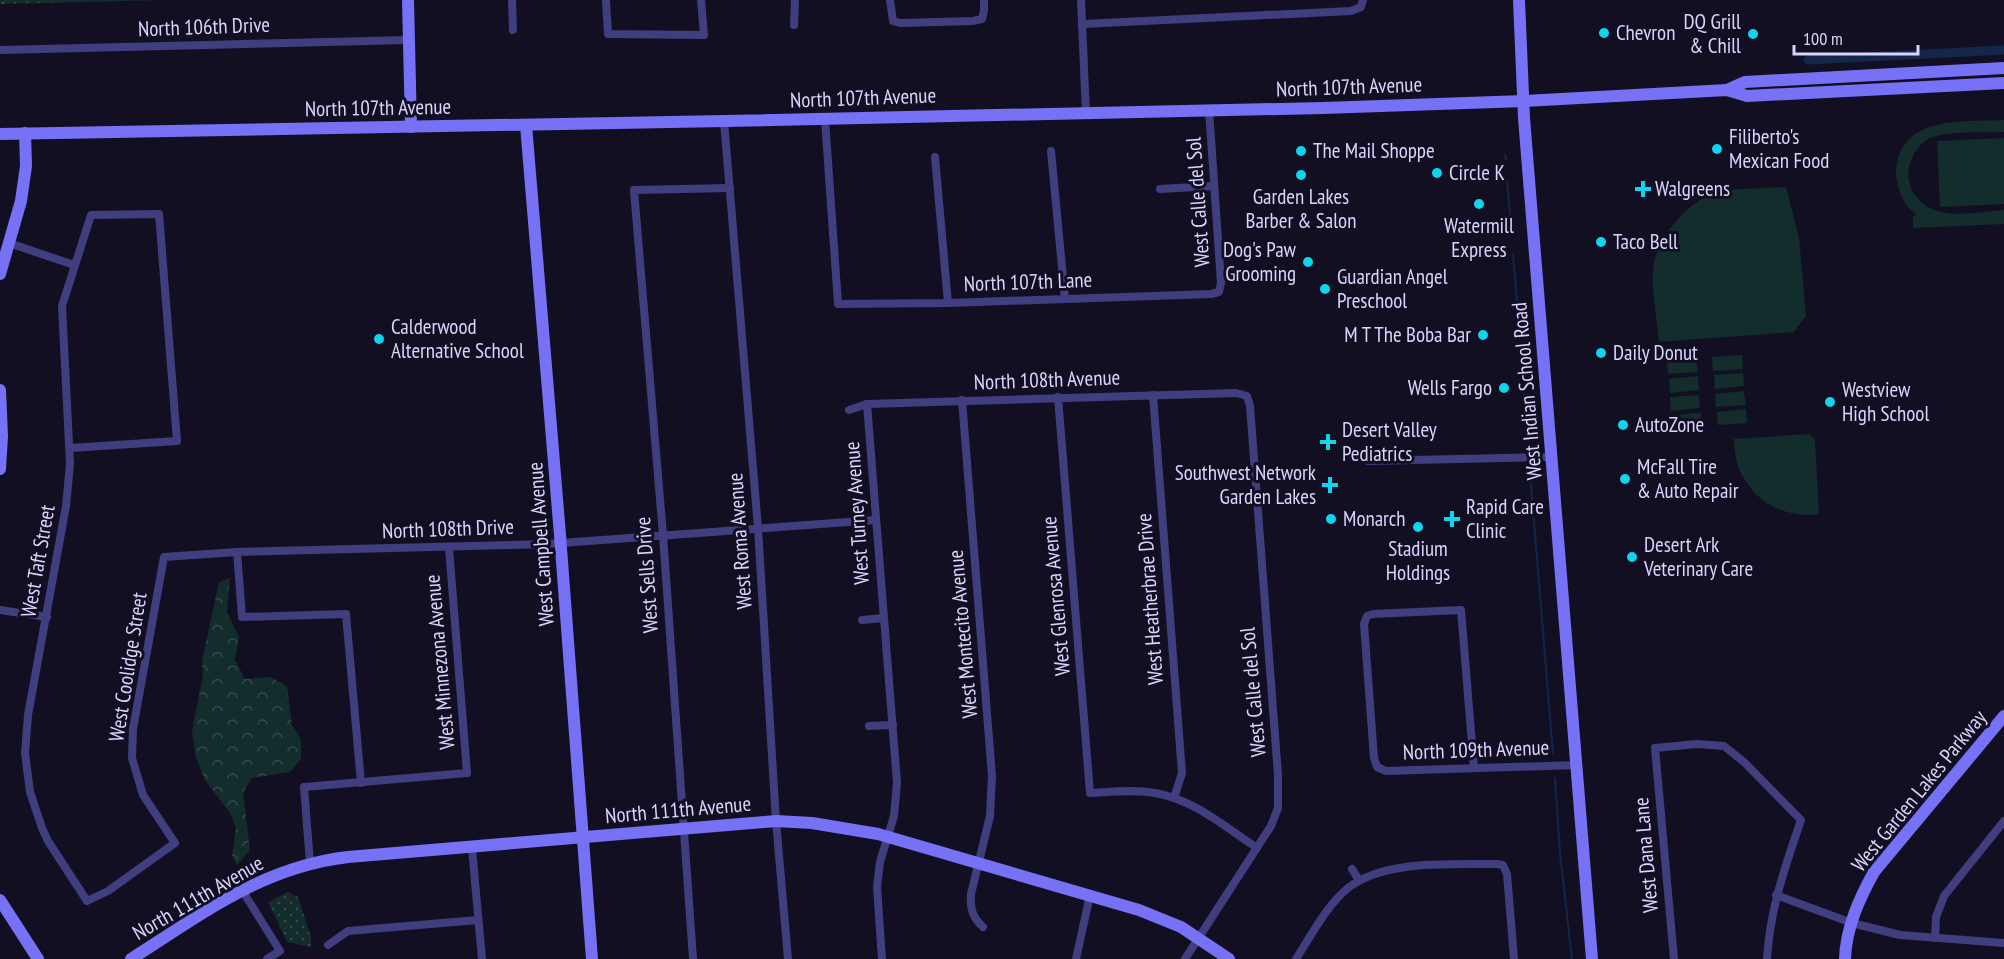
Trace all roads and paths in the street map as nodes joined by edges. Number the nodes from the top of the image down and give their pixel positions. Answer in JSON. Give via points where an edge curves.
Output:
{"nodes":[{"id":1,"x":408,"y":0,"type":"edge"},
{"id":2,"x":512,"y":0,"type":"edge"},
{"id":3,"x":606,"y":0,"type":"edge"},
{"id":4,"x":701,"y":0,"type":"edge"},
{"id":5,"x":795,"y":0,"type":"edge"},
{"id":6,"x":890,"y":0,"type":"edge"},
{"id":7,"x":984,"y":0,"type":"edge"},
{"id":8,"x":1081,"y":0,"type":"edge"},
{"id":9,"x":1519,"y":0,"type":"edge"},
{"id":10,"x":1362,"y":3,"type":"edge"},
{"id":11,"x":1082,"y":24,"type":"junction"},
{"id":12,"x":794,"y":25,"type":"dead end"},
{"id":13,"x":513,"y":30,"type":"dead end"},
{"id":14,"x":409,"y":40,"type":"junction"},
{"id":15,"x":0,"y":50,"type":"edge"},
{"id":16,"x":2004,"y":68,"type":"edge"},
{"id":17,"x":2004,"y":83,"type":"edge"},
{"id":18,"x":1727,"y":90,"type":"junction"},
{"id":19,"x":1524,"y":101,"type":"junction"},
{"id":20,"x":1209,"y":110,"type":"junction"},
{"id":21,"x":1086,"y":113,"type":"junction"},
{"id":22,"x":825,"y":119,"type":"junction"},
{"id":23,"x":724,"y":122,"type":"junction"},
{"id":24,"x":526,"y":125,"type":"junction"},
{"id":25,"x":411,"y":128,"type":"junction"},
{"id":26,"x":0,"y":134,"type":"edge"},
{"id":27,"x":26,"y":134,"type":"junction"},
{"id":28,"x":1051,"y":151,"type":"dead end"},
{"id":29,"x":935,"y":157,"type":"dead end"},
{"id":30,"x":1214,"y":186,"type":"junction"},
{"id":31,"x":730,"y":188,"type":"junction"},
{"id":32,"x":1160,"y":189,"type":"dead end"},
{"id":33,"x":9,"y":243,"type":"junction"},
{"id":34,"x":74,"y":265,"type":"junction"},
{"id":35,"x":0,"y":274,"type":"edge"},
{"id":36,"x":1219,"y":292,"type":"joint"},
{"id":37,"x":1065,"y":299,"type":"junction"},
{"id":38,"x":948,"y":303,"type":"junction"},
{"id":39,"x":0,"y":390,"type":"edge"},
{"id":40,"x":1153,"y":395,"type":"junction"},
{"id":41,"x":1247,"y":396,"type":"joint"},
{"id":42,"x":1058,"y":397,"type":"junction"},
{"id":43,"x":962,"y":400,"type":"junction"},
{"id":44,"x":867,"y":404,"type":"junction"},
{"id":45,"x":849,"y":410,"type":"dead end"},
{"id":46,"x":70,"y":448,"type":"junction"},
{"id":47,"x":1,"y":451,"type":"edge"},
{"id":48,"x":1552,"y":457,"type":"junction"},
{"id":49,"x":1368,"y":461,"type":"dead end"},
{"id":50,"x":0,"y":469,"type":"edge"},
{"id":51,"x":876,"y":520,"type":"junction"},
{"id":52,"x":758,"y":528,"type":"junction"},
{"id":53,"x":663,"y":535,"type":"junction"},
{"id":54,"x":561,"y":543,"type":"junction"},
{"id":55,"x":449,"y":548,"type":"junction"},
{"id":56,"x":237,"y":552,"type":"junction"},
{"id":57,"x":164,"y":557,"type":"joint"},
{"id":58,"x":0,"y":610,"type":"edge"},
{"id":59,"x":47,"y":617,"type":"junction"},
{"id":60,"x":884,"y":618,"type":"junction"},
{"id":61,"x":862,"y":620,"type":"dead end"},
{"id":62,"x":2004,"y":716,"type":"edge"},
{"id":63,"x":893,"y":725,"type":"junction"},
{"id":64,"x":869,"y":726,"type":"dead end"},
{"id":65,"x":1576,"y":765,"type":"junction"},
{"id":66,"x":1474,"y":768,"type":"junction"},
{"id":67,"x":361,"y":783,"type":"junction"},
{"id":68,"x":1174,"y":798,"type":"junction"},
{"id":69,"x":2004,"y":821,"type":"edge"},
{"id":70,"x":776,"y":822,"type":"junction"},
{"id":71,"x":682,"y":829,"type":"junction"},
{"id":72,"x":887,"y":837,"type":"junction"},
{"id":73,"x":582,"y":838,"type":"junction"},
{"id":74,"x":472,"y":848,"type":"junction"},
{"id":75,"x":1257,"y":848,"type":"junction"},
{"id":76,"x":310,"y":863,"type":"junction"},
{"id":77,"x":978,"y":864,"type":"junction"},
{"id":78,"x":1352,"y":868,"type":"dead end"},
{"id":79,"x":1359,"y":880,"type":"junction"},
{"id":80,"x":242,"y":890,"type":"junction"},
{"id":81,"x":1090,"y":895,"type":"junction"},
{"id":82,"x":1776,"y":895,"type":"junction"},
{"id":83,"x":0,"y":900,"type":"edge"},
{"id":84,"x":87,"y":901,"type":"joint"},
{"id":85,"x":478,"y":920,"type":"junction"},
{"id":86,"x":1852,"y":923,"type":"junction"},
{"id":87,"x":982,"y":927,"type":"dead end"},
{"id":88,"x":1197,"y":938,"type":"junction"},
{"id":89,"x":1935,"y":938,"type":"junction"},
{"id":90,"x":2004,"y":943,"type":"edge"},
{"id":91,"x":328,"y":945,"type":"dead end"},
{"id":92,"x":38,"y":958,"type":"edge"},
{"id":93,"x":132,"y":959,"type":"edge"},
{"id":94,"x":267,"y":959,"type":"edge"},
{"id":95,"x":482,"y":959,"type":"edge"},
{"id":96,"x":592,"y":959,"type":"edge"},
{"id":97,"x":693,"y":959,"type":"edge"},
{"id":98,"x":788,"y":959,"type":"edge"},
{"id":99,"x":882,"y":959,"type":"edge"},
{"id":100,"x":1076,"y":959,"type":"edge"},
{"id":101,"x":1185,"y":959,"type":"edge"},
{"id":102,"x":1229,"y":959,"type":"edge"},
{"id":103,"x":1296,"y":959,"type":"edge"},
{"id":104,"x":1514,"y":959,"type":"edge"},
{"id":105,"x":1592,"y":959,"type":"edge"},
{"id":106,"x":1674,"y":959,"type":"edge"},
{"id":107,"x":1767,"y":959,"type":"edge"},
{"id":108,"x":1845,"y":959,"type":"edge"}],
"edges":[{"from":1,"to":14,"type":"main road"},
{"from":2,"to":13,"type":"street"},
{"from":3,"to":4,"type":"street","via":[[608,34],[704,35]]},
{"from":5,"to":12,"type":"street"},
{"from":6,"to":7,"type":"street","via":[[893,21],[900,23],[982,19]]},
{"from":8,"to":11,"type":"street"},
{"from":9,"to":19,"type":"main road","name":"West Indian School Road"},
{"from":10,"to":11,"type":"street","via":[[1351,11]]},
{"from":11,"to":21,"type":"street"},
{"from":14,"to":15,"type":"street","name":"North 106th Drive"},
{"from":14,"to":25,"type":"main road"},
{"from":16,"to":18,"type":"main road","name":"North 107th Avenue","via":[[1745,82]]},
{"from":17,"to":18,"type":"main road","name":"North 107th Avenue","via":[[1747,96]]},
{"from":18,"to":19,"type":"main road","name":"North 107th Avenue"},
{"from":19,"to":20,"type":"main road","name":"North 107th Avenue"},
{"from":19,"to":48,"type":"main road","name":"West Indian School Road"},
{"from":20,"to":21,"type":"main road","name":"North 107th Avenue"},
{"from":20,"to":30,"type":"street","name":"West Calle del Sol"},
{"from":21,"to":22,"type":"main road","name":"North 107th Avenue"},
{"from":22,"to":23,"type":"main road","name":"North 107th Avenue"},
{"from":22,"to":38,"type":"street","name":"North 107th Lane","via":[[838,304]]},
{"from":23,"to":24,"type":"main road","name":"North 107th Avenue"},
{"from":23,"to":31,"type":"street","name":"West Roma Avenue"},
{"from":24,"to":25,"type":"main road","name":"North 107th Avenue"},
{"from":24,"to":54,"type":"main road","name":"West Campbell Avenue"},
{"from":25,"to":27,"type":"main road","name":"North 107th Avenue"},
{"from":26,"to":27,"type":"main road","name":"North 107th Avenue"},
{"from":27,"to":33,"type":"main road","via":[[21,201]]},
{"from":28,"to":37,"type":"street"},
{"from":29,"to":38,"type":"street"},
{"from":30,"to":32,"type":"street"},
{"from":30,"to":36,"type":"street","name":"West Calle del Sol"},
{"from":31,"to":52,"type":"street","name":"West Roma Avenue"},
{"from":31,"to":53,"type":"street","name":"West Sells Drive","via":[[634,190]]},
{"from":33,"to":34,"type":"street"},
{"from":33,"to":35,"type":"main road"},
{"from":34,"to":46,"type":"street","name":"West Taft Street","via":[[62,321]]},
{"from":34,"to":46,"type":"street","name":"West Taft Street","via":[[91,215],[159,214],[177,441]]},
{"from":36,"to":37,"type":"street","name":"North 107th Lane"},
{"from":37,"to":38,"type":"street","name":"North 107th Lane"},
{"from":39,"to":47,"type":"main road"},
{"from":40,"to":41,"type":"street","name":"North 108th Avenue"},
{"from":40,"to":42,"type":"street","name":"North 108th Avenue"},
{"from":40,"to":68,"type":"street","name":"West Heatherbrae Drive","via":[[1182,773]]},
{"from":41,"to":75,"type":"street","name":"West Calle del Sol","via":[[1279,794],[1271,826]]},
{"from":42,"to":43,"type":"street","name":"North 108th Avenue"},
{"from":42,"to":68,"type":"street","name":"West Glenrosa Avenue","via":[[1089,793],[1152,792]]},
{"from":43,"to":44,"type":"street","name":"North 108th Avenue"},
{"from":43,"to":77,"type":"street","name":"West Montecito Avenue","via":[[992,776],[990,816]]},
{"from":44,"to":45,"type":"street","name":"North 108th Avenue"},
{"from":44,"to":51,"type":"street","name":"West Turney Avenue"},
{"from":46,"to":59,"type":"street","name":"West Taft Street","via":[[66,506]]},
{"from":47,"to":50,"type":"main road"},
{"from":48,"to":49,"type":"street"},
{"from":48,"to":65,"type":"main road","name":"West Indian School Road"},
{"from":51,"to":52,"type":"street","name":"North 108th Drive"},
{"from":51,"to":60,"type":"street","name":"West Turney Avenue"},
{"from":52,"to":53,"type":"street","name":"North 108th Drive"},
{"from":52,"to":70,"type":"street","name":"West Roma Avenue"},
{"from":53,"to":54,"type":"street","name":"North 108th Drive"},
{"from":53,"to":71,"type":"street","name":"West Sells Drive"},
{"from":54,"to":55,"type":"street","name":"North 108th Drive"},
{"from":54,"to":73,"type":"main road","name":"West Campbell Avenue"},
{"from":55,"to":56,"type":"street","name":"North 108th Drive"},
{"from":55,"to":67,"type":"street","name":"West Minnezona Avenue","via":[[467,773]]},
{"from":56,"to":57,"type":"street","name":"North 108th Drive"},
{"from":56,"to":67,"type":"street","via":[[242,617],[346,614]]},
{"from":57,"to":84,"type":"street","name":"West Coolidge Street","via":[[133,729],[132,758],[143,795],[175,843],[108,891]]},
{"from":58,"to":59,"type":"street"},
{"from":59,"to":84,"type":"street","name":"West Taft Street","via":[[28,715],[26,772],[48,842]]},
{"from":60,"to":61,"type":"street"},
{"from":60,"to":63,"type":"street","name":"West Turney Avenue"},
{"from":62,"to":86,"type":"main road","name":"West Garden Lakes Parkway","via":[[1874,872]]},
{"from":63,"to":64,"type":"street"},
{"from":63,"to":72,"type":"street","name":"West Turney Avenue","via":[[897,790]]},
{"from":65,"to":66,"type":"street","name":"North 109th Avenue"},
{"from":65,"to":105,"type":"main road","name":"West Indian School Road"},
{"from":66,"to":66,"type":"street","name":"North 109th Avenue","via":[[1461,610],[1367,616],[1364,624],[1377,767],[1386,771]]},
{"from":67,"to":76,"type":"street","via":[[304,787]]},
{"from":68,"to":75,"type":"street"},
{"from":69,"to":89,"type":"street","via":[[1944,896],[1936,918]]},
{"from":70,"to":71,"type":"main road","name":"North 111th Avenue"},
{"from":70,"to":72,"type":"main road","name":"North 111th Avenue","via":[[812,823]]},
{"from":70,"to":98,"type":"street","name":"West Roma Avenue"},
{"from":71,"to":73,"type":"main road","name":"North 111th Avenue"},
{"from":71,"to":97,"type":"street","name":"West Sells Drive"},
{"from":72,"to":77,"type":"main road","name":"North 111th Avenue"},
{"from":72,"to":99,"type":"street","name":"West Turney Avenue","via":[[877,887]]},
{"from":73,"to":74,"type":"main road","name":"North 111th Avenue"},
{"from":73,"to":96,"type":"main road","name":"West Campbell Avenue"},
{"from":74,"to":76,"type":"main road","name":"North 111th Avenue"},
{"from":74,"to":85,"type":"street"},
{"from":75,"to":88,"type":"street","name":"West Calle del Sol"},
{"from":76,"to":80,"type":"main road","name":"North 111th Avenue"},
{"from":77,"to":81,"type":"main road","name":"North 111th Avenue"},
{"from":77,"to":87,"type":"street","name":"West Montecito Avenue","via":[[970,906]]},
{"from":78,"to":79,"type":"street"},
{"from":79,"to":103,"type":"street","via":[[1340,896]]},
{"from":79,"to":104,"type":"street","via":[[1401,867],[1503,865],[1508,874]]},
{"from":80,"to":93,"type":"main road","name":"North 111th Avenue"},
{"from":80,"to":94,"type":"street","via":[[280,951]]},
{"from":81,"to":88,"type":"main road","name":"North 111th Avenue","via":[[1160,918]]},
{"from":81,"to":100,"type":"street"},
{"from":82,"to":86,"type":"street"},
{"from":82,"to":106,"type":"street","name":"West Dana Lane","via":[[1801,820],[1724,746],[1655,748]]},
{"from":82,"to":107,"type":"street"},
{"from":83,"to":92,"type":"main road"},
{"from":85,"to":91,"type":"street","via":[[348,931]]},
{"from":85,"to":95,"type":"street"},
{"from":86,"to":89,"type":"street","via":[[1900,935]]},
{"from":86,"to":108,"type":"main road","name":"West Garden Lakes Parkway"},
{"from":88,"to":101,"type":"street","name":"West Calle del Sol"},
{"from":88,"to":102,"type":"main road","name":"North 111th Avenue"},
{"from":89,"to":90,"type":"street"}]}
